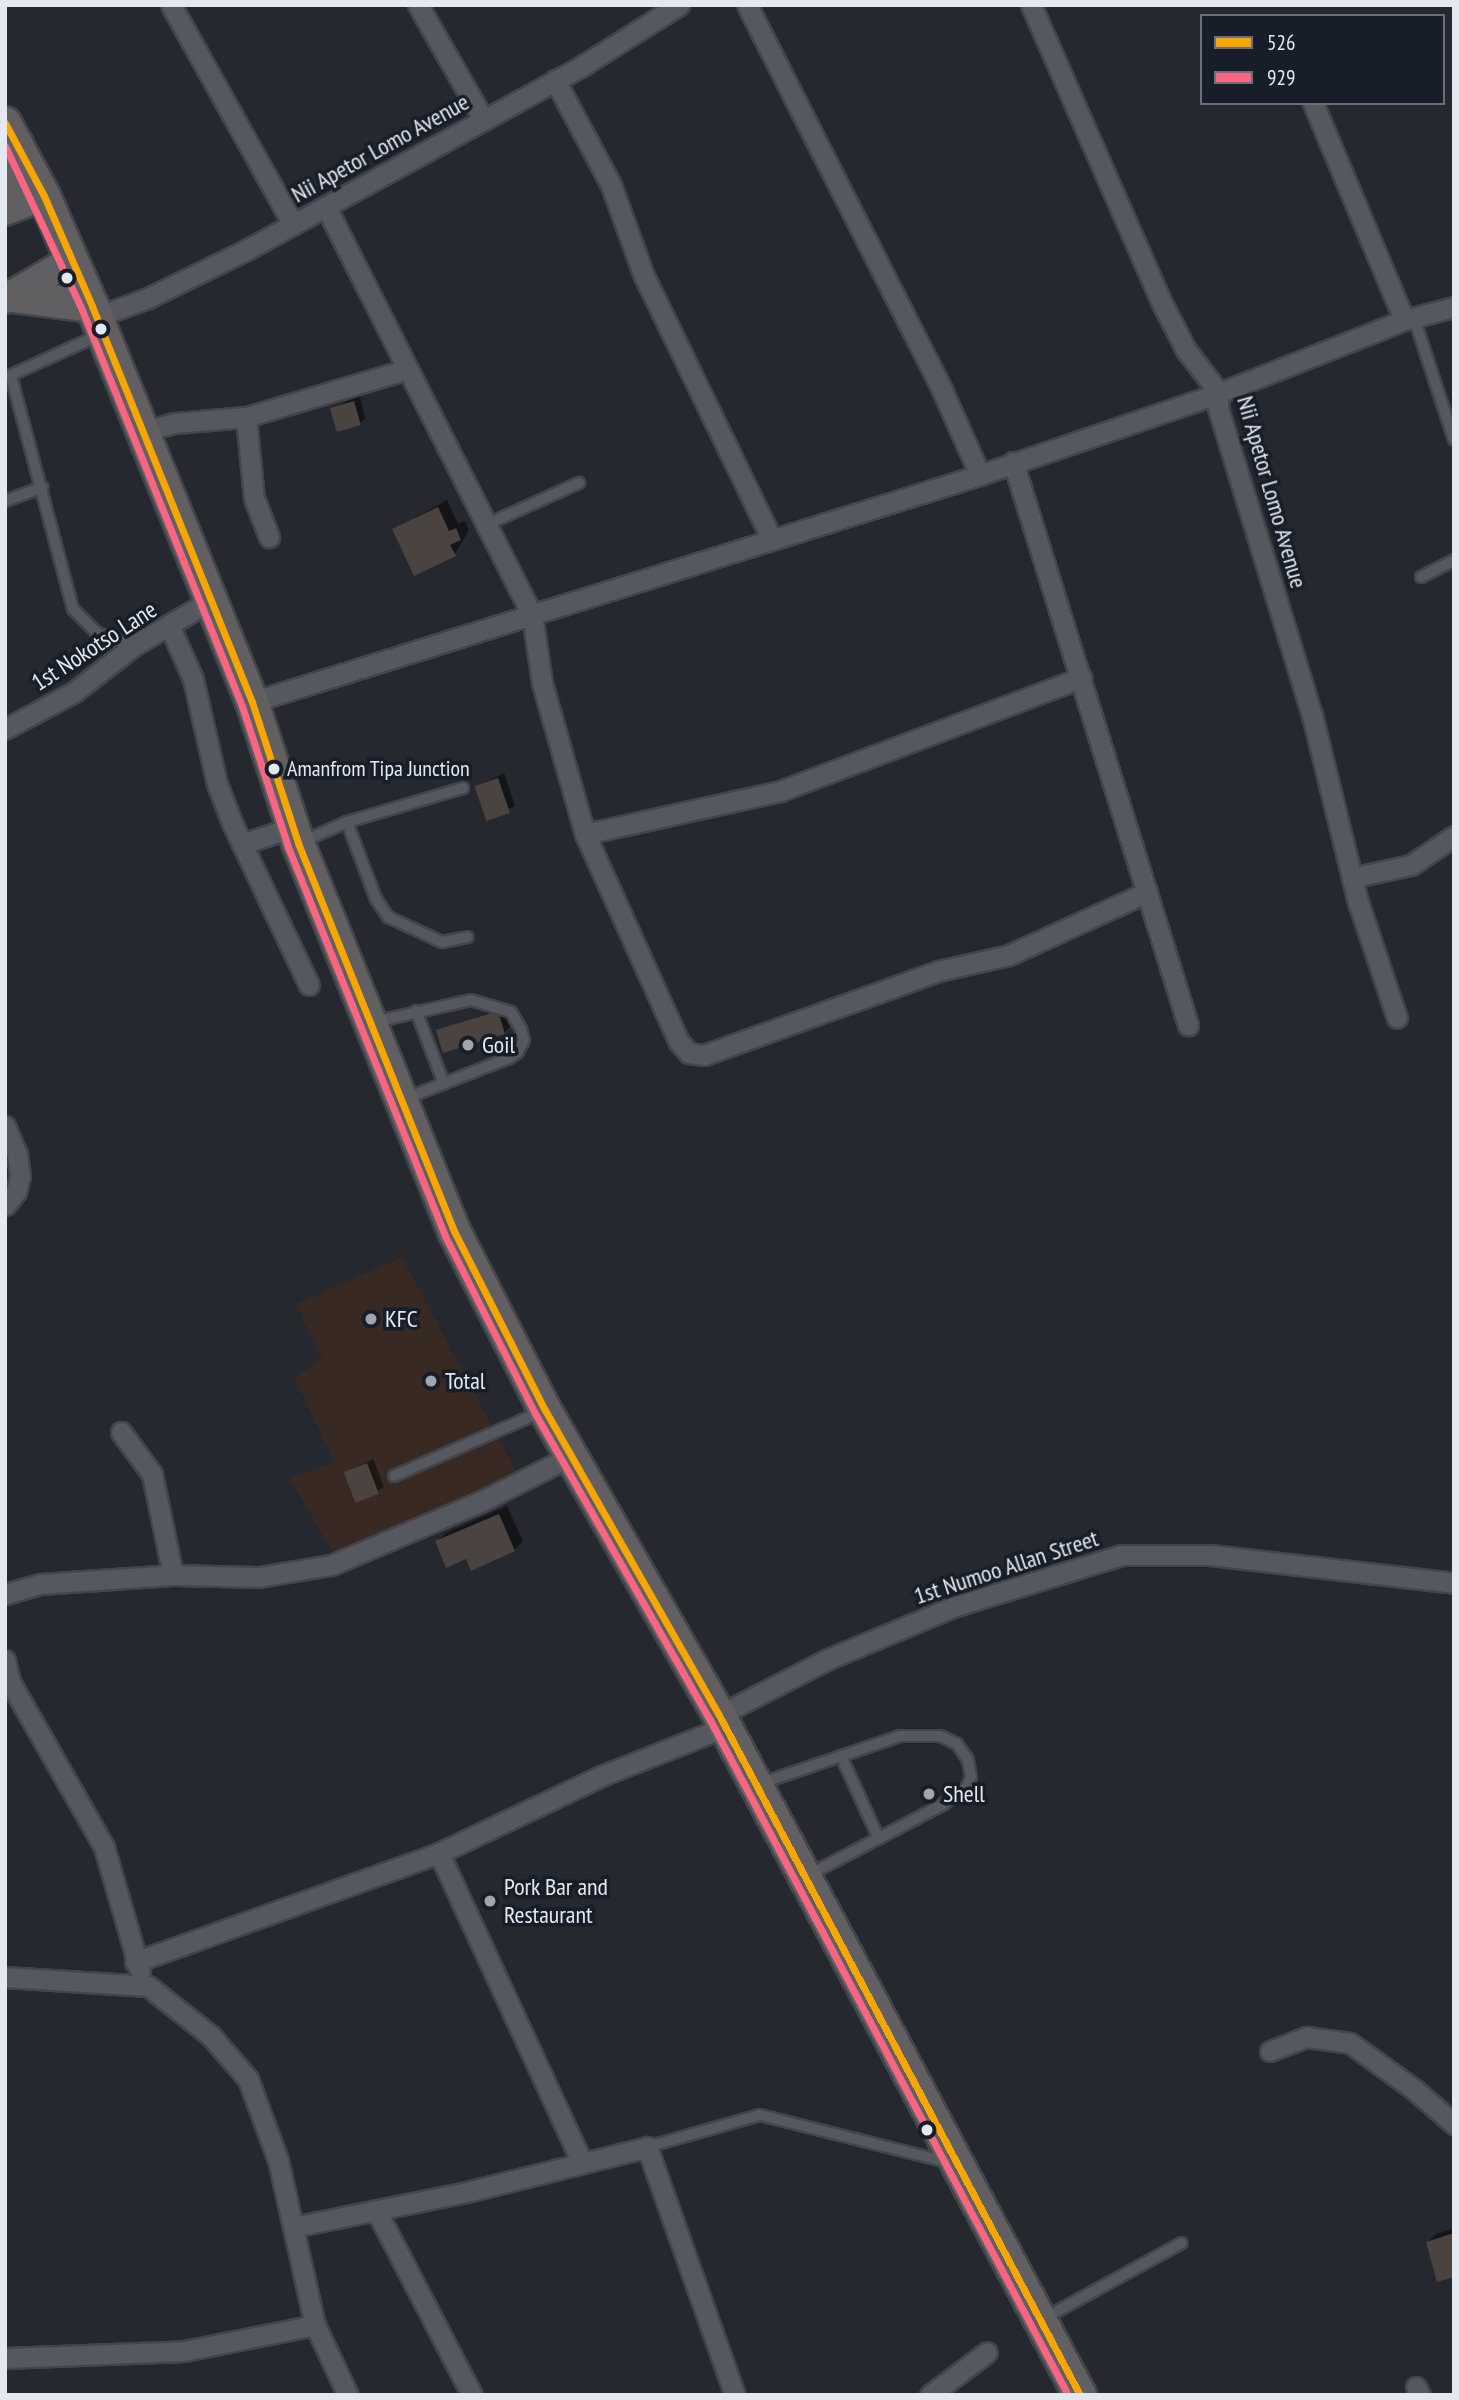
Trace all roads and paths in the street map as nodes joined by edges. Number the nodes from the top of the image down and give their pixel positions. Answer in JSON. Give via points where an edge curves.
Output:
{"nodes":[{"id":1,"x":171,"y":5,"type":"edge"},
{"id":2,"x":418,"y":5,"type":"edge"},
{"id":3,"x":747,"y":5,"type":"edge"},
{"id":4,"x":1031,"y":5,"type":"edge"},
{"id":5,"x":678,"y":6,"type":"edge"},
{"id":6,"x":555,"y":80,"type":"junction"},
{"id":7,"x":1314,"y":105,"type":"edge"},
{"id":8,"x":483,"y":118,"type":"junction"},
{"id":9,"x":11,"y":134,"type":"edge"},
{"id":10,"x":5,"y":186,"type":"edge"},
{"id":11,"x":44,"y":196,"type":"junction"},
{"id":12,"x":326,"y":207,"type":"junction"},
{"id":13,"x":5,"y":211,"type":"edge"},
{"id":14,"x":293,"y":223,"type":"junction"},
{"id":15,"x":71,"y":260,"type":"junction"},
{"id":16,"x":9,"y":298,"type":"edge"},
{"id":17,"x":1454,"y":307,"type":"edge"},
{"id":18,"x":97,"y":318,"type":"junction"},
{"id":19,"x":1409,"y":319,"type":"junction"},
{"id":20,"x":405,"y":370,"type":"junction"},
{"id":21,"x":8,"y":376,"type":"edge"},
{"id":22,"x":1219,"y":393,"type":"junction"},
{"id":23,"x":246,"y":417,"type":"junction"},
{"id":24,"x":141,"y":432,"type":"junction"},
{"id":25,"x":1454,"y":440,"type":"edge"},
{"id":26,"x":1013,"y":462,"type":"junction"},
{"id":27,"x":980,"y":475,"type":"junction"},
{"id":28,"x":579,"y":483,"type":"dead end"},
{"id":29,"x":43,"y":487,"type":"junction"},
{"id":30,"x":5,"y":501,"type":"edge"},
{"id":31,"x":488,"y":523,"type":"junction"},
{"id":32,"x":269,"y":537,"type":"dead end"},
{"id":33,"x":771,"y":538,"type":"junction"},
{"id":34,"x":1454,"y":560,"type":"edge"},
{"id":35,"x":1421,"y":577,"type":"dead end"},
{"id":36,"x":208,"y":602,"type":"junction"},
{"id":37,"x":532,"y":615,"type":"junction"},
{"id":38,"x":169,"y":625,"type":"junction"},
{"id":39,"x":133,"y":646,"type":"junction"},
{"id":40,"x":1081,"y":678,"type":"junction"},
{"id":41,"x":252,"y":702,"type":"junction"},
{"id":42,"x":5,"y":729,"type":"edge"},
{"id":43,"x":463,"y":788,"type":"dead end"},
{"id":44,"x":347,"y":822,"type":"junction"},
{"id":45,"x":585,"y":834,"type":"junction"},
{"id":46,"x":295,"y":835,"type":"junction"},
{"id":47,"x":1454,"y":836,"type":"edge"},
{"id":48,"x":242,"y":844,"type":"junction"},
{"id":49,"x":1355,"y":877,"type":"junction"},
{"id":50,"x":1147,"y":892,"type":"junction"},
{"id":51,"x":468,"y":937,"type":"dead end"},
{"id":52,"x":309,"y":985,"type":"dead end"},
{"id":53,"x":416,"y":1011,"type":"junction"},
{"id":54,"x":1397,"y":1018,"type":"dead end"},
{"id":55,"x":370,"y":1023,"type":"junction"},
{"id":56,"x":1188,"y":1025,"type":"dead end"},
{"id":57,"x":444,"y":1084,"type":"junction"},
{"id":58,"x":402,"y":1100,"type":"junction"},
{"id":59,"x":5,"y":1126,"type":"edge"},
{"id":60,"x":5,"y":1205,"type":"edge"},
{"id":61,"x":545,"y":1410,"type":"junction"},
{"id":62,"x":121,"y":1432,"type":"dead end"},
{"id":63,"x":573,"y":1455,"type":"junction"},
{"id":64,"x":394,"y":1476,"type":"dead end"},
{"id":65,"x":173,"y":1575,"type":"junction"},
{"id":66,"x":1454,"y":1583,"type":"edge"},
{"id":67,"x":5,"y":1594,"type":"edge"},
{"id":68,"x":5,"y":1660,"type":"edge"},
{"id":69,"x":722,"y":1721,"type":"junction"},
{"id":70,"x":841,"y":1756,"type":"junction"},
{"id":71,"x":755,"y":1786,"type":"junction"},
{"id":72,"x":879,"y":1839,"type":"junction"},
{"id":73,"x":439,"y":1853,"type":"junction"},
{"id":74,"x":803,"y":1879,"type":"junction"},
{"id":75,"x":135,"y":1962,"type":"junction"},
{"id":76,"x":5,"y":1977,"type":"edge"},
{"id":77,"x":148,"y":1986,"type":"junction"},
{"id":78,"x":1270,"y":2051,"type":"dead end"},
{"id":79,"x":1454,"y":2124,"type":"edge"},
{"id":80,"x":647,"y":2147,"type":"junction"},
{"id":81,"x":582,"y":2163,"type":"junction"},
{"id":82,"x":959,"y":2164,"type":"junction"},
{"id":83,"x":376,"y":2210,"type":"junction"},
{"id":84,"x":293,"y":2227,"type":"junction"},
{"id":85,"x":1182,"y":2243,"type":"dead end"},
{"id":86,"x":1043,"y":2320,"type":"junction"},
{"id":87,"x":314,"y":2325,"type":"junction"},
{"id":88,"x":987,"y":2352,"type":"dead end"},
{"id":89,"x":5,"y":2358,"type":"edge"},
{"id":90,"x":348,"y":2395,"type":"edge"},
{"id":91,"x":472,"y":2395,"type":"edge"},
{"id":92,"x":735,"y":2395,"type":"edge"},
{"id":93,"x":930,"y":2395,"type":"edge"},
{"id":94,"x":1080,"y":2395,"type":"edge"}],
"edges":[{"from":1,"to":14,"type":"street"},
{"from":2,"to":8,"type":"street"},
{"from":3,"to":27,"type":"street","via":[[936,378]]},
{"from":4,"to":22,"type":"street","name":"Nii Apetor Lomo Avenue","via":[[1163,305],[1186,350]]},
{"from":5,"to":6,"type":"street","name":"Nii Apetor Lomo Avenue"},
{"from":6,"to":8,"type":"street","name":"Nii Apetor Lomo Avenue"},
{"from":6,"to":33,"type":"street","via":[[611,184],[644,276]]},
{"from":7,"to":19,"type":"street"},
{"from":8,"to":12,"type":"street","name":"Nii Apetor Lomo Avenue"},
{"from":9,"to":10,"type":"main road"},
{"from":9,"to":11,"type":"main road"},
{"from":11,"to":13,"type":"street"},
{"from":11,"to":15,"type":"main road"},
{"from":12,"to":14,"type":"street","name":"Nii Apetor Lomo Avenue"},
{"from":12,"to":20,"type":"street"},
{"from":14,"to":18,"type":"street","name":"Nii Apetor Lomo Avenue","via":[[190,279]]},
{"from":15,"to":16,"type":"street"},
{"from":15,"to":18,"type":"main road"},
{"from":16,"to":18,"type":"main road"},
{"from":17,"to":19,"type":"street"},
{"from":18,"to":21,"type":"lane"},
{"from":18,"to":24,"type":"main road"},
{"from":19,"to":22,"type":"street"},
{"from":19,"to":25,"type":"lane"},
{"from":20,"to":23,"type":"street"},
{"from":20,"to":31,"type":"street"},
{"from":21,"to":29,"type":"lane"},
{"from":22,"to":26,"type":"street"},
{"from":22,"to":49,"type":"street","name":"Nii Apetor Lomo Avenue","via":[[1218,408],[1312,715]]},
{"from":23,"to":24,"type":"street","via":[[175,423]]},
{"from":23,"to":32,"type":"street","via":[[254,498]]},
{"from":24,"to":36,"type":"main road"},
{"from":26,"to":27,"type":"street"},
{"from":26,"to":40,"type":"street"},
{"from":27,"to":33,"type":"street"},
{"from":28,"to":31,"type":"lane"},
{"from":29,"to":30,"type":"lane"},
{"from":29,"to":39,"type":"lane","via":[[74,610],[97,633]]},
{"from":31,"to":37,"type":"street"},
{"from":33,"to":37,"type":"street"},
{"from":34,"to":35,"type":"lane"},
{"from":36,"to":38,"type":"street","name":"1st Nokotso Lane"},
{"from":36,"to":41,"type":"main road"},
{"from":37,"to":41,"type":"street"},
{"from":37,"to":45,"type":"street","via":[[542,683]]},
{"from":38,"to":39,"type":"street","name":"1st Nokotso Lane"},
{"from":38,"to":48,"type":"street","via":[[190,669],[217,784]]},
{"from":39,"to":42,"type":"street","name":"1st Nokotso Lane","via":[[74,692]]},
{"from":40,"to":45,"type":"street","via":[[780,791]]},
{"from":40,"to":50,"type":"street"},
{"from":41,"to":46,"type":"main road"},
{"from":43,"to":44,"type":"lane"},
{"from":44,"to":46,"type":"lane"},
{"from":44,"to":51,"type":"lane","via":[[376,899],[388,918],[442,942]]},
{"from":45,"to":50,"type":"street","via":[[679,1042],[689,1053],[704,1055],[938,971],[1009,955]]},
{"from":46,"to":48,"type":"street"},
{"from":46,"to":55,"type":"main road"},
{"from":47,"to":49,"type":"street","via":[[1411,865]]},
{"from":48,"to":52,"type":"street"},
{"from":49,"to":54,"type":"street","name":"Nii Apetor Lomo Avenue","via":[[1358,902]]},
{"from":50,"to":56,"type":"street"},
{"from":53,"to":55,"type":"lane"},
{"from":53,"to":57,"type":"lane"},
{"from":53,"to":57,"type":"lane","via":[[471,1000],[492,1003],[511,1012],[521,1029],[524,1040],[518,1052]]},
{"from":55,"to":58,"type":"main road"},
{"from":57,"to":58,"type":"lane"},
{"from":58,"to":61,"type":"main road","via":[[454,1231]]},
{"from":59,"to":60,"type":"street","via":[[18,1154],[20,1176],[16,1192]]},
{"from":61,"to":63,"type":"main road"},
{"from":61,"to":64,"type":"lane"},
{"from":62,"to":65,"type":"street","via":[[152,1474]]},
{"from":63,"to":65,"type":"street","via":[[482,1502],[331,1565],[259,1577]]},
{"from":63,"to":69,"type":"main road"},
{"from":65,"to":67,"type":"street","via":[[40,1584]]},
{"from":66,"to":69,"type":"street","name":"1st Numoo Allan Street","via":[[1210,1555],[1122,1555],[953,1607],[828,1659]]},
{"from":68,"to":75,"type":"street","via":[[10,1682],[104,1847]]},
{"from":69,"to":71,"type":"main road"},
{"from":69,"to":73,"type":"street","name":"1st Numoo Allan Street"},
{"from":70,"to":71,"type":"lane"},
{"from":70,"to":72,"type":"lane"},
{"from":70,"to":72,"type":"lane","via":[[901,1736],[928,1733],[957,1744],[968,1760],[971,1777],[967,1787]]},
{"from":71,"to":74,"type":"main road"},
{"from":72,"to":74,"type":"lane"},
{"from":73,"to":75,"type":"street","name":"1st Numoo Allan Street"},
{"from":73,"to":81,"type":"street"},
{"from":74,"to":82,"type":"main road"},
{"from":75,"to":77,"type":"street"},
{"from":76,"to":77,"type":"street"},
{"from":77,"to":84,"type":"street","via":[[211,2036],[248,2078],[264,2111]]},
{"from":78,"to":79,"type":"street","via":[[1307,2037],[1350,2043]]},
{"from":80,"to":81,"type":"street"},
{"from":80,"to":82,"type":"lane","via":[[760,2115],[879,2148]]},
{"from":80,"to":92,"type":"street"},
{"from":81,"to":83,"type":"street"},
{"from":82,"to":86,"type":"main road"},
{"from":83,"to":84,"type":"street"},
{"from":83,"to":91,"type":"street"},
{"from":84,"to":87,"type":"street"},
{"from":85,"to":86,"type":"lane"},
{"from":86,"to":94,"type":"main road"},
{"from":87,"to":89,"type":"street","via":[[184,2351]]},
{"from":87,"to":90,"type":"street"},
{"from":88,"to":93,"type":"street"}]}
